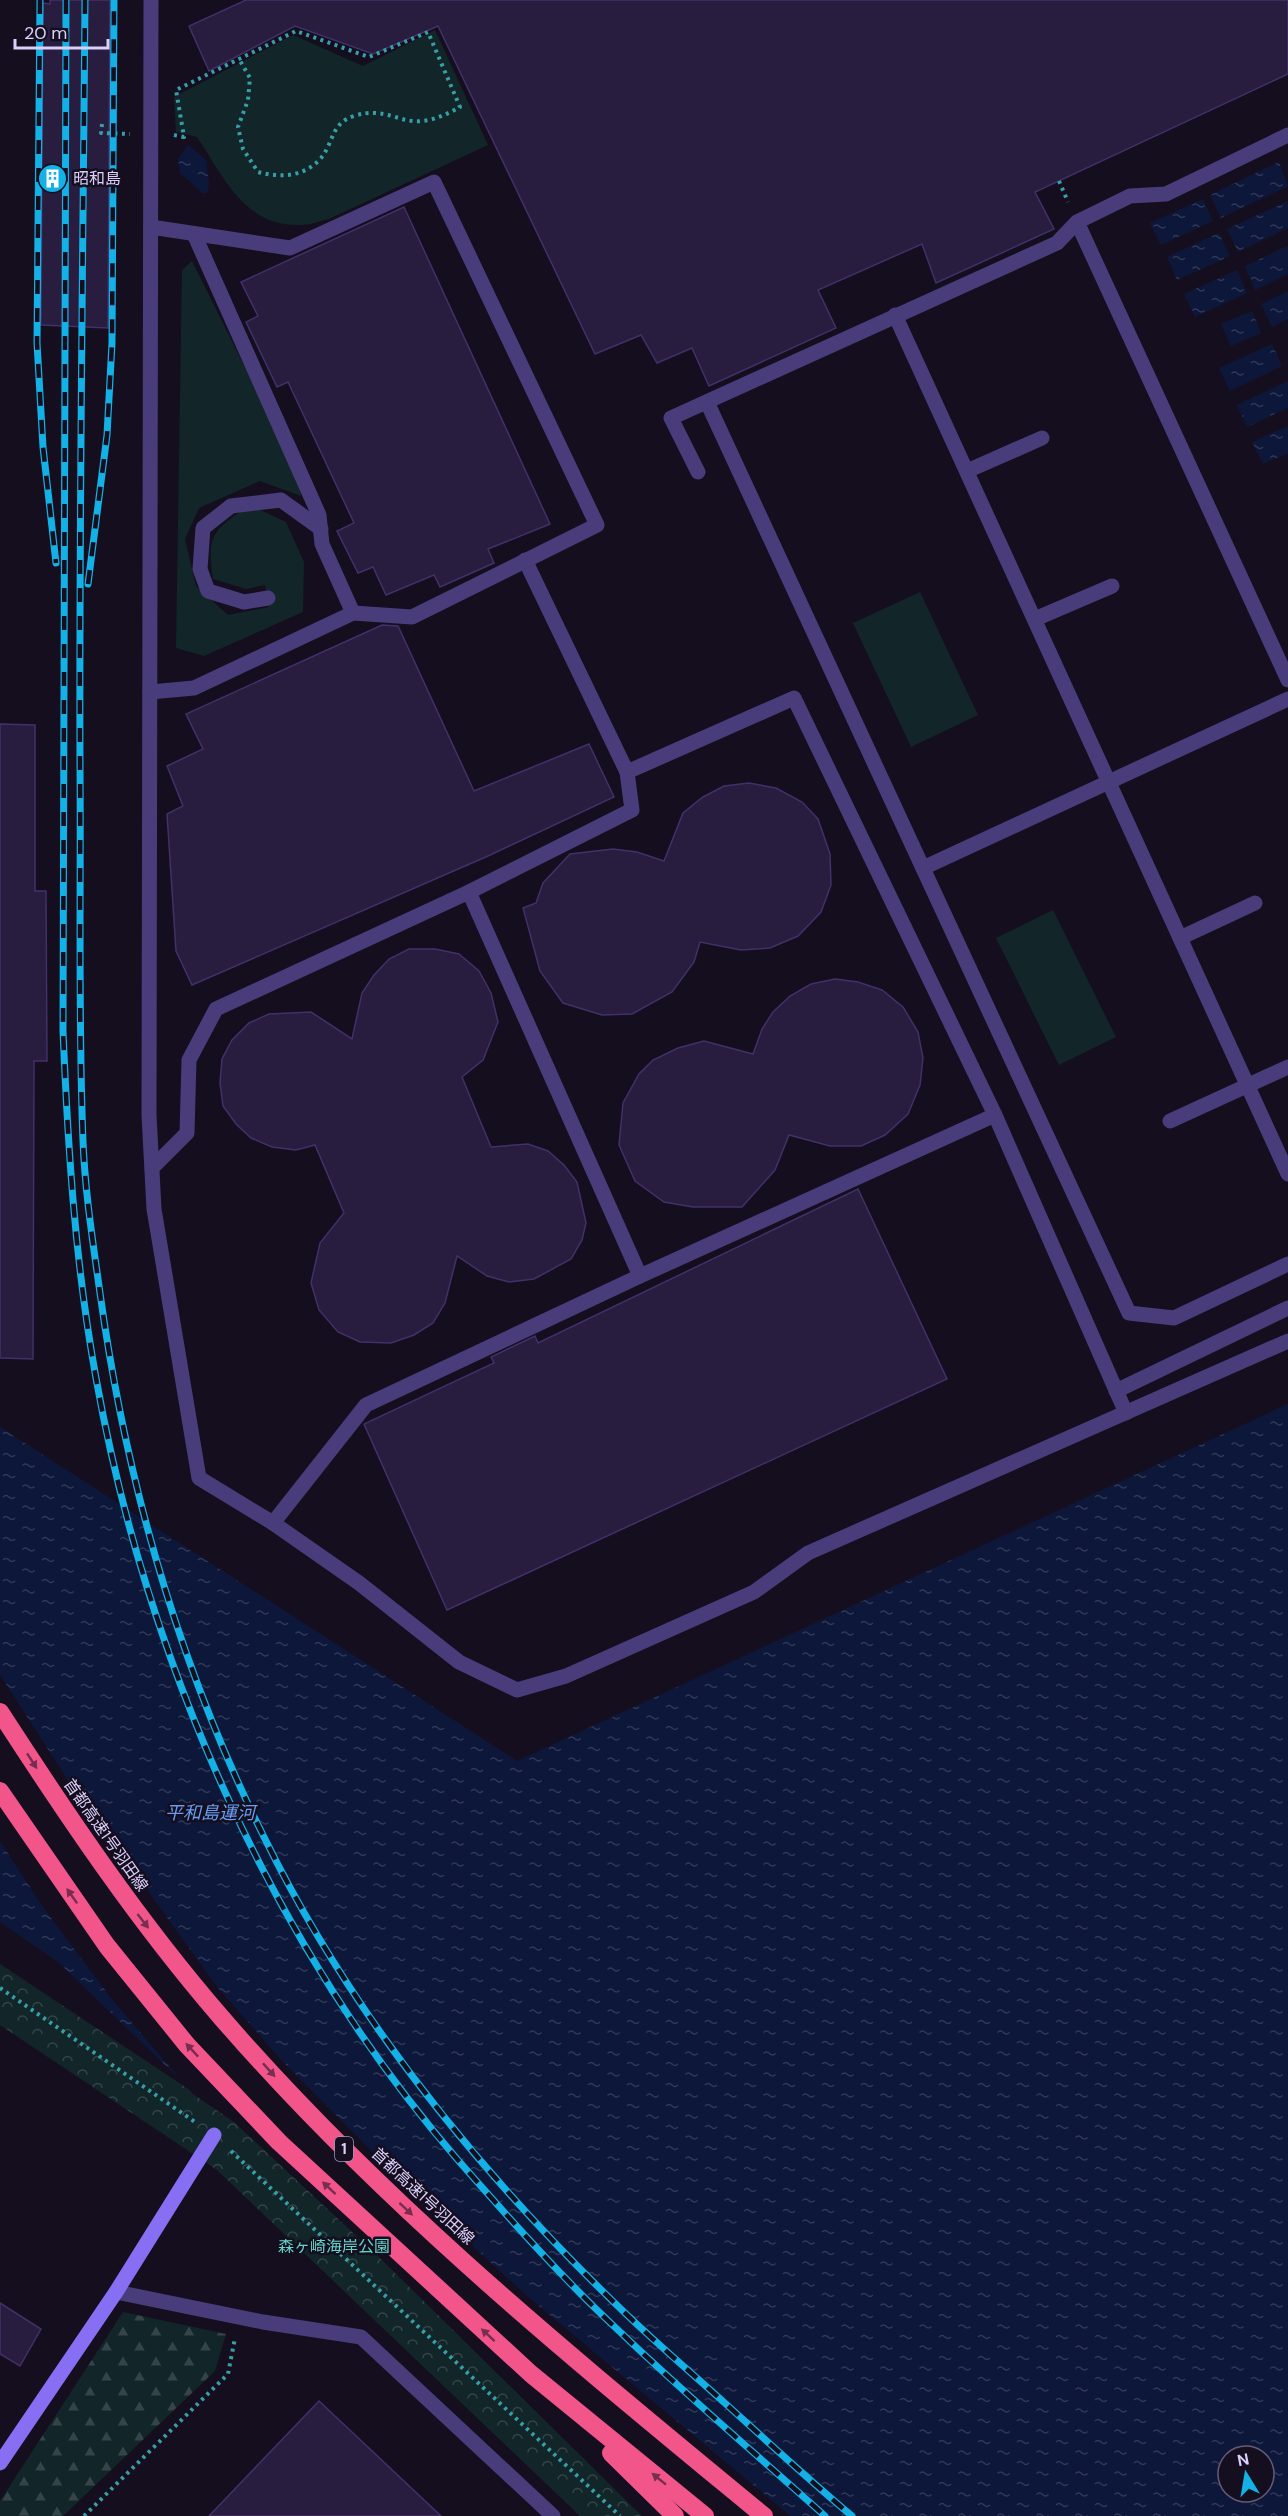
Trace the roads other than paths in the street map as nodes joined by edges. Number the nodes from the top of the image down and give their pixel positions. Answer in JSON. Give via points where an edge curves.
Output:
{"nodes":[{"id":1,"x":154,"y":0,"type":"edge"},
{"id":2,"x":1288,"y":135,"type":"edge"},
{"id":3,"x":1077,"y":222,"type":"junction"},
{"id":4,"x":150,"y":228,"type":"junction"},
{"id":5,"x":194,"y":234,"type":"junction"},
{"id":6,"x":896,"y":315,"type":"junction"},
{"id":7,"x":707,"y":402,"type":"junction"},
{"id":8,"x":1041,"y":438,"type":"dead end"},
{"id":9,"x":967,"y":471,"type":"junction"},
{"id":10,"x":698,"y":472,"type":"dead end"},
{"id":11,"x":321,"y":529,"type":"junction"},
{"id":12,"x":525,"y":560,"type":"junction"},
{"id":13,"x":1112,"y":586,"type":"dead end"},
{"id":14,"x":268,"y":598,"type":"dead end"},
{"id":15,"x":353,"y":613,"type":"junction"},
{"id":16,"x":1035,"y":619,"type":"junction"},
{"id":17,"x":1288,"y":680,"type":"edge"},
{"id":18,"x":150,"y":692,"type":"junction"},
{"id":19,"x":1288,"y":699,"type":"edge"},
{"id":20,"x":627,"y":772,"type":"junction"},
{"id":21,"x":1109,"y":782,"type":"junction"},
{"id":22,"x":923,"y":868,"type":"junction"},
{"id":23,"x":469,"y":892,"type":"junction"},
{"id":24,"x":1255,"y":903,"type":"dead end"},
{"id":25,"x":1180,"y":938,"type":"junction"},
{"id":26,"x":1288,"y":1067,"type":"edge"},
{"id":27,"x":1248,"y":1086,"type":"junction"},
{"id":28,"x":995,"y":1115,"type":"junction"},
{"id":29,"x":1170,"y":1121,"type":"dead end"},
{"id":30,"x":152,"y":1168,"type":"junction"},
{"id":31,"x":1288,"y":1174,"type":"edge"},
{"id":32,"x":1288,"y":1264,"type":"edge"},
{"id":33,"x":640,"y":1276,"type":"junction"},
{"id":34,"x":1288,"y":1308,"type":"edge"},
{"id":35,"x":1288,"y":1341,"type":"edge"},
{"id":36,"x":1116,"y":1391,"type":"junction"},
{"id":37,"x":1126,"y":1413,"type":"junction"},
{"id":38,"x":273,"y":1522,"type":"junction"},
{"id":39,"x":0,"y":1712,"type":"edge"},
{"id":40,"x":0,"y":1791,"type":"edge"},
{"id":41,"x":214,"y":2135,"type":"road end"},
{"id":42,"x":116,"y":2292,"type":"junction"},
{"id":43,"x":531,"y":2374,"type":"junction"},
{"id":44,"x":0,"y":2463,"type":"edge"},
{"id":45,"x":553,"y":2516,"type":"edge"},
{"id":46,"x":675,"y":2516,"type":"edge"},
{"id":47,"x":705,"y":2516,"type":"edge"},
{"id":48,"x":764,"y":2516,"type":"edge"}],
"edges":[{"from":1,"to":4,"type":"lane"},
{"from":2,"to":3,"type":"lane","via":[[1166,194],[1130,196]]},
{"from":3,"to":6,"type":"lane","via":[[1057,243]]},
{"from":3,"to":17,"type":"lane"},
{"from":4,"to":5,"type":"lane"},
{"from":4,"to":18,"type":"lane"},
{"from":5,"to":11,"type":"lane","via":[[319,515]]},
{"from":5,"to":12,"type":"lane","via":[[290,248],[434,182],[597,525]]},
{"from":6,"to":7,"type":"lane"},
{"from":6,"to":9,"type":"lane"},
{"from":7,"to":10,"type":"lane","via":[[671,418]]},
{"from":7,"to":22,"type":"lane"},
{"from":8,"to":9,"type":"lane"},
{"from":9,"to":16,"type":"lane"},
{"from":11,"to":14,"type":"lane","via":[[281,500],[231,506],[203,528],[200,569],[208,591],[244,602]]},
{"from":11,"to":15,"type":"lane","via":[[322,544]]},
{"from":12,"to":15,"type":"lane","via":[[412,616]]},
{"from":12,"to":20,"type":"lane"},
{"from":13,"to":16,"type":"lane"},
{"from":15,"to":18,"type":"lane","via":[[194,688]]},
{"from":16,"to":21,"type":"lane"},
{"from":18,"to":30,"type":"lane"},
{"from":19,"to":21,"type":"lane"},
{"from":20,"to":23,"type":"lane","via":[[632,810]]},
{"from":20,"to":28,"type":"lane","via":[[794,698]]},
{"from":21,"to":22,"type":"lane"},
{"from":21,"to":25,"type":"lane"},
{"from":22,"to":32,"type":"lane","via":[[1129,1313],[1174,1318]]},
{"from":23,"to":30,"type":"lane","via":[[216,1009],[189,1060],[187,1134]]},
{"from":23,"to":33,"type":"lane"},
{"from":24,"to":25,"type":"lane"},
{"from":25,"to":27,"type":"lane"},
{"from":26,"to":27,"type":"lane"},
{"from":27,"to":29,"type":"lane"},
{"from":27,"to":31,"type":"lane"},
{"from":28,"to":33,"type":"lane"},
{"from":28,"to":36,"type":"lane"},
{"from":30,"to":38,"type":"lane","via":[[154,1209],[199,1478]]},
{"from":33,"to":38,"type":"lane","via":[[366,1406]]},
{"from":34,"to":36,"type":"lane"},
{"from":35,"to":37,"type":"lane"},
{"from":36,"to":37,"type":"lane"},
{"from":37,"to":38,"type":"lane","via":[[808,1553],[754,1592],[566,1676],[517,1690],[459,1662]]},
{"from":39,"to":48,"type":"highway","name":"首都高速1号羽田線","number":"1","one_way":true,"via":[[141,1919],[219,2016],[312,2117],[403,2207],[564,2350]]},
{"from":43,"to":40,"type":"highway","number":"1","one_way":true,"via":[[279,2142],[187,2045],[107,1946]]},
{"from":41,"to":42,"type":"street"},
{"from":42,"to":44,"type":"street"},
{"from":42,"to":45,"type":"lane","via":[[362,2337]]},
{"from":43,"to":46,"type":"highway"},
{"from":47,"to":43,"type":"highway","number":"1","one_way":true}]}
